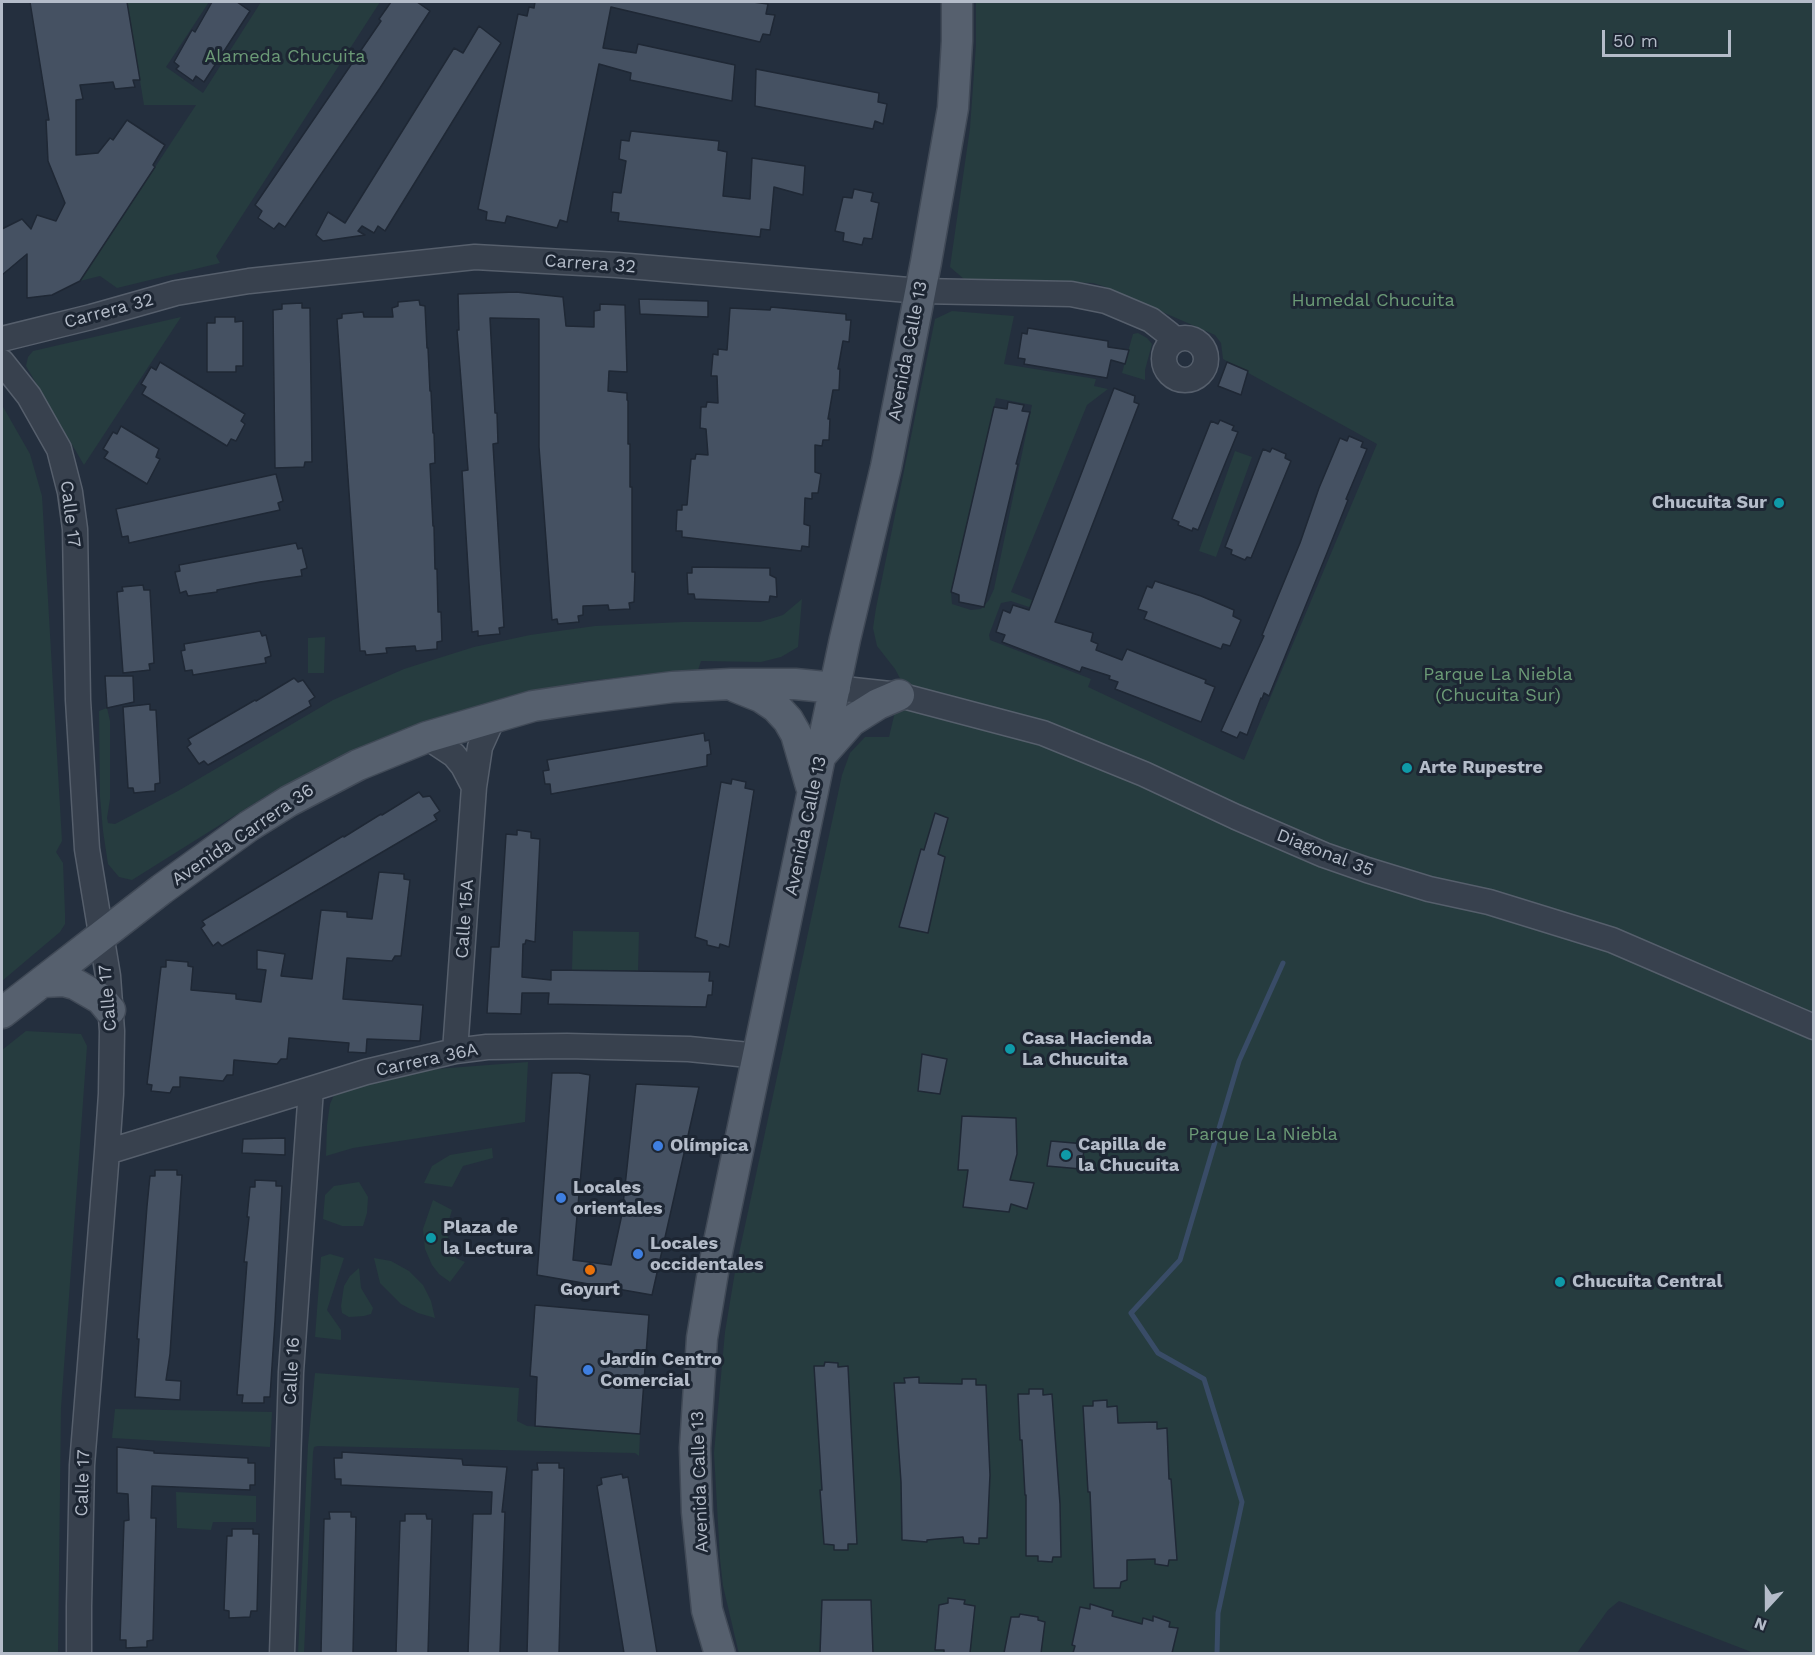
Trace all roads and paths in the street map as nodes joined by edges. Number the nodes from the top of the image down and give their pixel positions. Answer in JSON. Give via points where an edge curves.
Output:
{"nodes":[{"id":1,"x":957,"y":2,"type":"edge"},
{"id":2,"x":920,"y":291,"type":"junction"},
{"id":3,"x":2,"y":339,"type":"edge"},
{"id":4,"x":1173,"y":341,"type":"dead end"},
{"id":5,"x":2,"y":362,"type":"edge"},
{"id":6,"x":731,"y":684,"type":"junction"},
{"id":7,"x":835,"y":688,"type":"junction"},
{"id":8,"x":899,"y":695,"type":"junction"},
{"id":9,"x":494,"y":716,"type":"junction"},
{"id":10,"x":427,"y":737,"type":"junction"},
{"id":11,"x":820,"y":756,"type":"junction"},
{"id":12,"x":474,"y":787,"type":"junction"},
{"id":13,"x":813,"y":795,"type":"junction"},
{"id":14,"x":100,"y":937,"type":"junction"},
{"id":15,"x":42,"y":982,"type":"junction"},
{"id":16,"x":110,"y":1010,"type":"junction"},
{"id":17,"x":2,"y":1013,"type":"edge"},
{"id":18,"x":1814,"y":1027,"type":"edge"},
{"id":19,"x":455,"y":1051,"type":"junction"},
{"id":20,"x":759,"y":1056,"type":"junction"},
{"id":21,"x":311,"y":1089,"type":"junction"},
{"id":22,"x":107,"y":1152,"type":"junction"},
{"id":23,"x":79,"y":1653,"type":"edge"},
{"id":24,"x":282,"y":1653,"type":"edge"},
{"id":25,"x":720,"y":1653,"type":"edge"}],
"edges":[{"from":1,"to":2,"type":"main road","name":"Avenida Calle 13","via":[[953,108]]},
{"from":2,"to":3,"type":"street","name":"Carrera 32","via":[[475,257],[249,281],[176,293]]},
{"from":2,"to":4,"type":"street","name":"Carrera 32","via":[[1071,294],[1106,301],[1151,320]]},
{"from":2,"to":7,"type":"main road","name":"Avenida Calle 13","via":[[886,467]]},
{"from":5,"to":14,"type":"street","name":"Calle 17","via":[[29,396],[59,449],[70,492],[75,529],[78,700],[87,849]]},
{"from":6,"to":7,"type":"main road","name":"Avenida Carrera 36"},
{"from":6,"to":9,"type":"main road","name":"Avenida Carrera 36","via":[[586,698]]},
{"from":6,"to":13,"type":"main road","via":[[761,697],[788,720],[799,743]]},
{"from":7,"to":8,"type":"street","name":"Diagonal 35"},
{"from":7,"to":11,"type":"main road","name":"Avenida Calle 13"},
{"from":8,"to":11,"type":"main road","via":[[851,721]]},
{"from":8,"to":18,"type":"street","name":"Diagonal 35","via":[[1043,733],[1324,855],[1612,940]]},
{"from":9,"to":10,"type":"main road","name":"Avenida Carrera 36"},
{"from":9,"to":12,"type":"street","name":"Calle 15A","via":[[480,747]]},
{"from":10,"to":12,"type":"street","via":[[454,755]]},
{"from":10,"to":14,"type":"main road","name":"Avenida Carrera 36","via":[[358,765],[289,801],[213,851]]},
{"from":11,"to":13,"type":"main road","name":"Avenida Calle 13"},
{"from":12,"to":19,"type":"street","name":"Calle 15A"},
{"from":13,"to":20,"type":"main road","name":"Avenida Calle 13"},
{"from":14,"to":15,"type":"main road","name":"Avenida Carrera 36"},
{"from":14,"to":16,"type":"street","name":"Calle 17"},
{"from":15,"to":16,"type":"main road","via":[[75,984],[101,999]]},
{"from":15,"to":17,"type":"main road","name":"Avenida Carrera 36"},
{"from":16,"to":22,"type":"street","name":"Calle 17","via":[[112,1063]]},
{"from":19,"to":20,"type":"street","name":"Carrera 36A","via":[[533,1045]]},
{"from":19,"to":21,"type":"street","name":"Carrera 36A","via":[[401,1062]]},
{"from":20,"to":25,"type":"main road","name":"Avenida Calle 13","via":[[712,1277],[699,1373],[697,1512],[707,1610]]},
{"from":21,"to":22,"type":"street","name":"Carrera 36A"},
{"from":21,"to":24,"type":"street","name":"Calle 16","via":[[291,1372]]},
{"from":22,"to":23,"type":"street","name":"Calle 17","via":[[82,1466]]}]}
